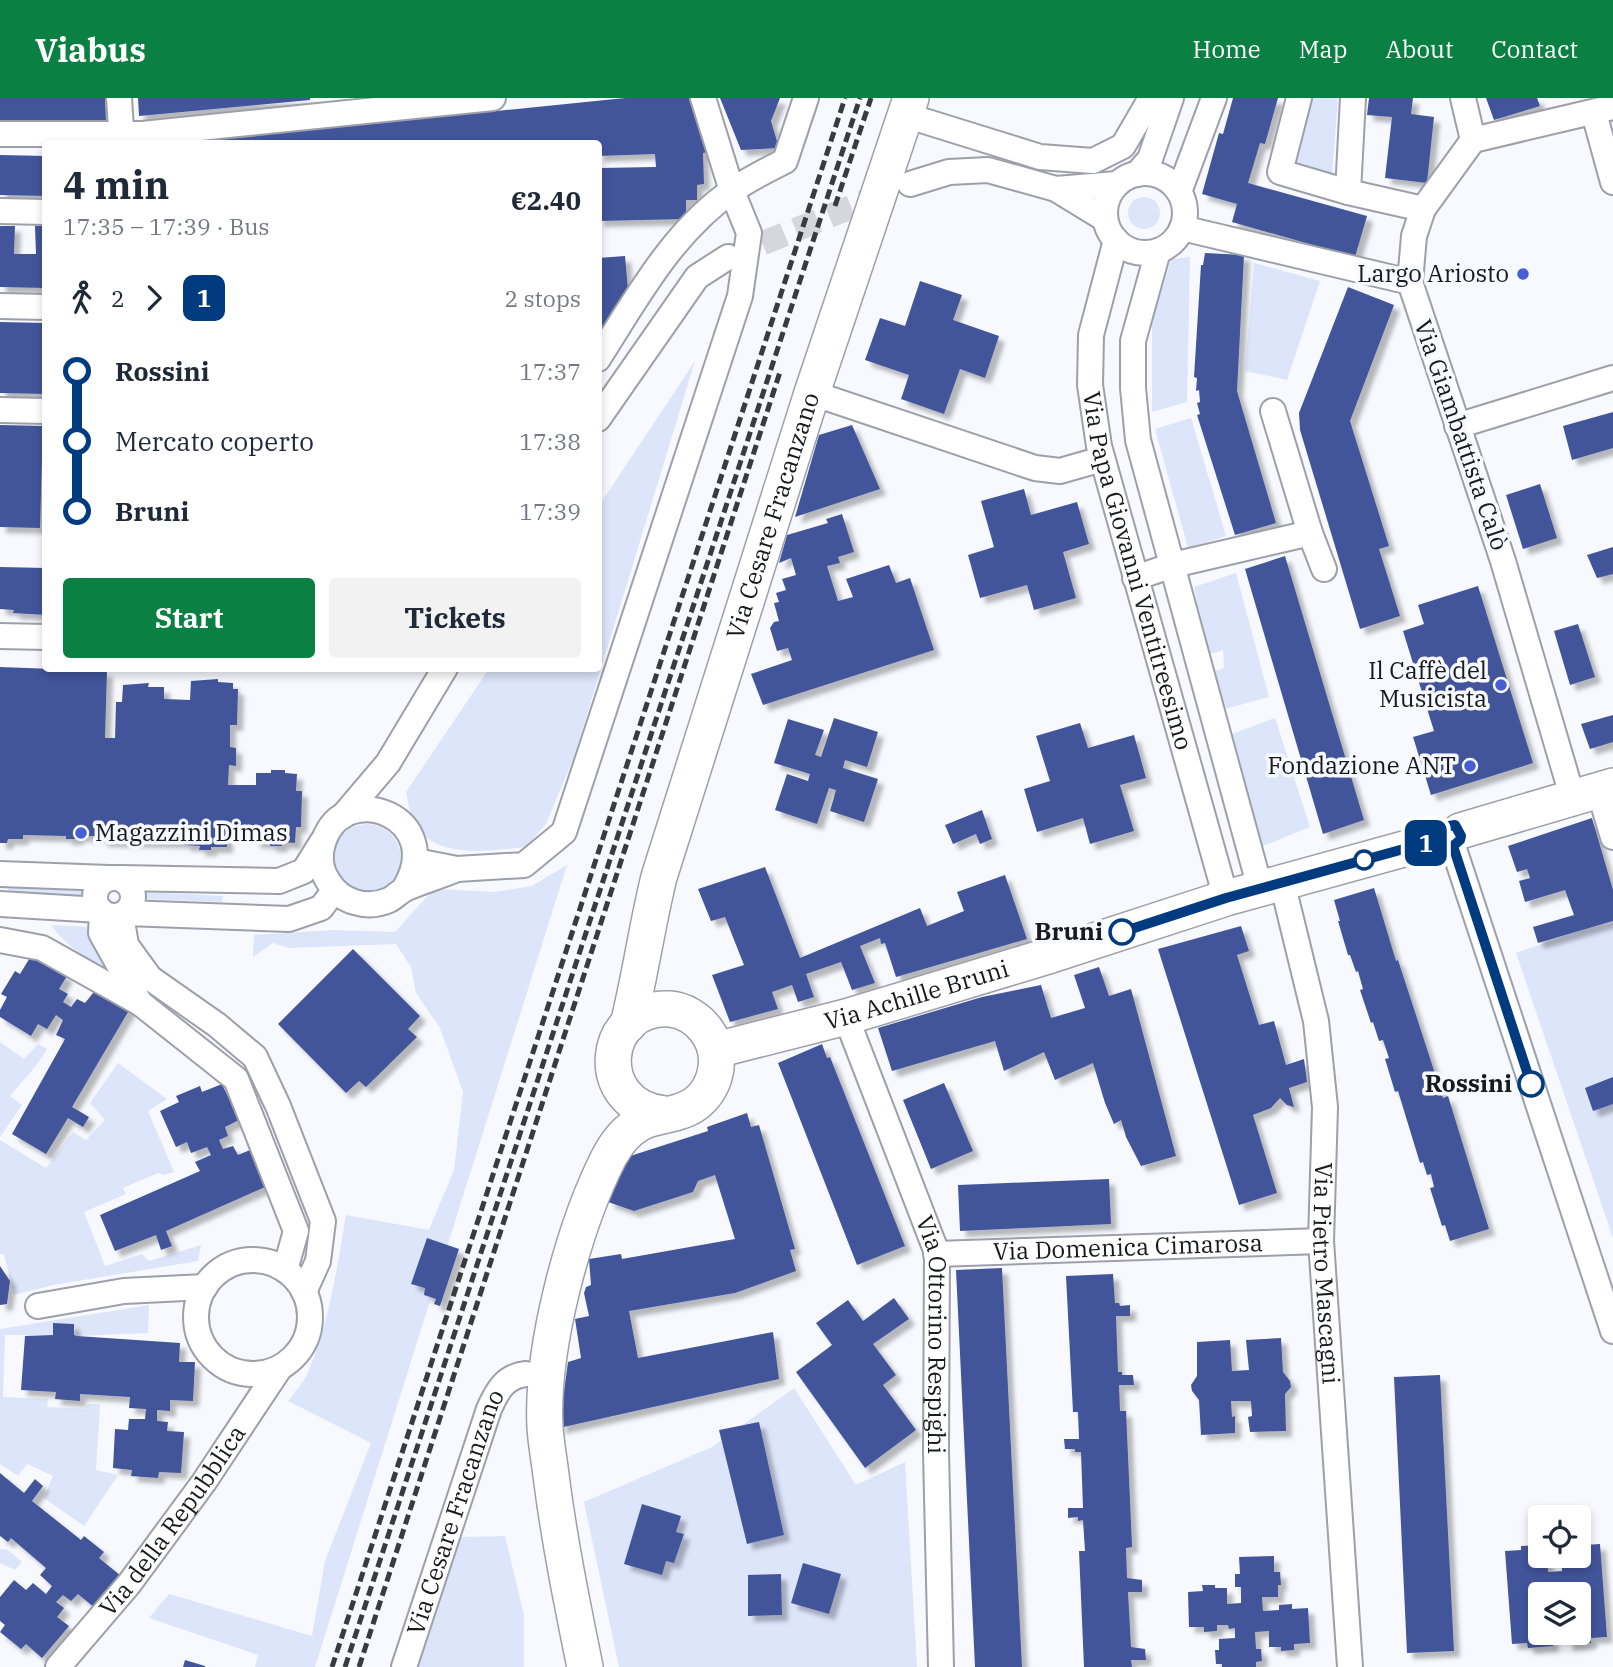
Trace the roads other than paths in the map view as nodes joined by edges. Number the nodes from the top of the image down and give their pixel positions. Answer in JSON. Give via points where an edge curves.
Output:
{"nodes":[{"id":1,"x":119,"y":98,"type":"edge"},
{"id":2,"x":494,"y":98,"type":"edge"},
{"id":3,"x":703,"y":98,"type":"edge"},
{"id":4,"x":806,"y":98,"type":"edge"},
{"id":5,"x":1151,"y":98,"type":"edge"},
{"id":6,"x":1171,"y":98,"type":"edge"},
{"id":7,"x":1214,"y":98,"type":"edge"},
{"id":8,"x":1299,"y":98,"type":"edge"},
{"id":9,"x":1353,"y":98,"type":"edge"},
{"id":10,"x":1463,"y":98,"type":"edge"},
{"id":11,"x":908,"y":107,"type":"edge"},
{"id":12,"x":1603,"y":110,"type":"edge"},
{"id":13,"x":0,"y":134,"type":"edge"},
{"id":14,"x":122,"y":139,"type":"edge"},
{"id":15,"x":1473,"y":140,"type":"junction"},
{"id":16,"x":1127,"y":179,"type":"junction"},
{"id":17,"x":1613,"y":182,"type":"edge"},
{"id":18,"x":910,"y":184,"type":"tunnel mouth"},
{"id":19,"x":1056,"y":189,"type":"junction"},
{"id":20,"x":732,"y":191,"type":"junction"},
{"id":21,"x":1179,"y":192,"type":"junction"},
{"id":22,"x":1348,"y":192,"type":"junction"},
{"id":23,"x":1423,"y":209,"type":"junction"},
{"id":24,"x":0,"y":211,"type":"edge"},
{"id":25,"x":42,"y":212,"type":"edge"},
{"id":26,"x":1182,"y":228,"type":"junction"},
{"id":27,"x":1110,"y":230,"type":"junction"},
{"id":28,"x":1158,"y":251,"type":"junction"},
{"id":29,"x":728,"y":257,"type":"tunnel mouth"},
{"id":30,"x":1410,"y":282,"type":"junction"},
{"id":31,"x":0,"y":306,"type":"edge"},
{"id":32,"x":42,"y":307,"type":"edge"},
{"id":33,"x":602,"y":353,"type":"edge"},
{"id":34,"x":1613,"y":378,"type":"edge"},
{"id":35,"x":812,"y":393,"type":"junction"},
{"id":36,"x":0,"y":410,"type":"edge"},
{"id":37,"x":42,"y":411,"type":"edge"},
{"id":38,"x":1273,"y":411,"type":"dead end"},
{"id":39,"x":602,"y":413,"type":"edge"},
{"id":40,"x":1457,"y":426,"type":"junction"},
{"id":41,"x":1102,"y":459,"type":"junction"},
{"id":42,"x":1310,"y":533,"type":"junction"},
{"id":43,"x":1173,"y":565,"type":"junction"},
{"id":44,"x":1324,"y":569,"type":"dead end"},
{"id":45,"x":1135,"y":578,"type":"junction"},
{"id":46,"x":0,"y":636,"type":"edge"},
{"id":47,"x":42,"y":637,"type":"edge"},
{"id":48,"x":443,"y":672,"type":"edge"},
{"id":49,"x":388,"y":763,"type":"junction"},
{"id":50,"x":1595,"y":792,"type":"edge"},
{"id":51,"x":384,"y":812,"type":"junction"},
{"id":52,"x":343,"y":816,"type":"junction"},
{"id":53,"x":1613,"y":837,"type":"edge"},
{"id":54,"x":324,"y":838,"type":"junction"},
{"id":55,"x":1451,"y":838,"type":"junction"},
{"id":56,"x":416,"y":861,"type":"junction"},
{"id":57,"x":457,"y":870,"type":"junction"},
{"id":58,"x":0,"y":874,"type":"edge"},
{"id":59,"x":115,"y":878,"type":"junction"},
{"id":60,"x":1271,"y":885,"type":"junction"},
{"id":61,"x":404,"y":889,"type":"junction"},
{"id":62,"x":334,"y":891,"type":"junction"},
{"id":63,"x":1226,"y":898,"type":"junction"},
{"id":64,"x":0,"y":904,"type":"edge"},
{"id":65,"x":27,"y":906,"type":"junction"},
{"id":66,"x":112,"y":913,"type":"junction"},
{"id":67,"x":645,"y":935,"type":"junction"},
{"id":68,"x":0,"y":940,"type":"edge"},
{"id":69,"x":42,"y":948,"type":"junction"},
{"id":70,"x":140,"y":1003,"type":"junction"},
{"id":71,"x":672,"y":1009,"type":"junction"},
{"id":72,"x":846,"y":1017,"type":"junction"},
{"id":73,"x":628,"y":1025,"type":"junction"},
{"id":74,"x":716,"y":1050,"type":"junction"},
{"id":75,"x":615,"y":1078,"type":"junction"},
{"id":76,"x":664,"y":1114,"type":"junction"},
{"id":77,"x":1321,"y":1241,"type":"junction"},
{"id":78,"x":936,"y":1254,"type":"junction"},
{"id":79,"x":285,"y":1270,"type":"junction"},
{"id":80,"x":205,"y":1287,"type":"junction"},
{"id":81,"x":304,"y":1292,"type":"junction"},
{"id":82,"x":38,"y":1306,"type":"dead end"},
{"id":83,"x":1613,"y":1331,"type":"edge"},
{"id":84,"x":279,"y":1369,"type":"junction"},
{"id":85,"x":526,"y":1374,"type":"junction"},
{"id":86,"x":58,"y":1667,"type":"edge"},
{"id":87,"x":404,"y":1667,"type":"edge"},
{"id":88,"x":562,"y":1667,"type":"edge"},
{"id":89,"x":585,"y":1667,"type":"edge"},
{"id":90,"x":941,"y":1667,"type":"edge"},
{"id":91,"x":1350,"y":1667,"type":"edge"}],
"edges":[{"from":1,"to":14,"type":"street"},
{"from":2,"to":14,"type":"street"},
{"from":3,"to":20,"type":"street"},
{"from":4,"to":20,"type":"street","via":[[785,161]]},
{"from":5,"to":11,"type":"street","via":[[1123,146],[1093,161],[1040,157]]},
{"from":6,"to":16,"type":"street","via":[[1150,159]]},
{"from":7,"to":21,"type":"street"},
{"from":8,"to":22,"type":"street","via":[[1280,172]]},
{"from":9,"to":22,"type":"street"},
{"from":10,"to":15,"type":"street"},
{"from":11,"to":35,"type":"street","name":"Via Cesare Fracanzano"},
{"from":12,"to":15,"type":"street"},
{"from":12,"to":17,"type":"street"},
{"from":13,"to":14,"type":"street"},
{"from":15,"to":23,"type":"street","name":"Via Giambattista Calò"},
{"from":16,"to":19,"type":"street"},
{"from":16,"to":21,"type":"street","via":[[1149,173],[1161,176]]},
{"from":16,"to":27,"type":"street","via":[[1110,194]]},
{"from":18,"to":19,"type":"street","via":[[949,172],[988,170]]},
{"from":19,"to":27,"type":"street"},
{"from":20,"to":33,"type":"street","via":[[696,221],[664,257]]},
{"from":20,"to":57,"type":"street","via":[[749,233],[740,296],[564,832],[524,865]]},
{"from":21,"to":26,"type":"street","via":[[1184,203]]},
{"from":22,"to":23,"type":"street"},
{"from":23,"to":30,"type":"street","name":"Via Giambattista Calò","via":[[1414,236]]},
{"from":24,"to":25,"type":"street"},
{"from":26,"to":28,"type":"street","via":[[1177,238]]},
{"from":26,"to":30,"type":"street"},
{"from":27,"to":28,"type":"street","via":[[1135,252]]},
{"from":27,"to":41,"type":"street","name":"Via Papa Giovanni Ventitreesimo","via":[[1091,335],[1090,385]]},
{"from":28,"to":43,"type":"street","name":"Via Papa Giovanni Ventitreesimo","via":[[1133,341],[1133,388],[1139,440]]},
{"from":29,"to":39,"type":"street","via":[[697,277]]},
{"from":30,"to":40,"type":"street","name":"Via Giambattista Calò"},
{"from":31,"to":32,"type":"street"},
{"from":34,"to":40,"type":"street"},
{"from":35,"to":41,"type":"street","via":[[1035,468],[1060,471]]},
{"from":35,"to":67,"type":"street","name":"Via Cesare Fracanzano","via":[[659,877]]},
{"from":36,"to":37,"type":"street"},
{"from":38,"to":42,"type":"street"},
{"from":40,"to":50,"type":"street","name":"Via Giambattista Calò","via":[[1503,561]]},
{"from":41,"to":45,"type":"street","name":"Via Papa Giovanni Ventitreesimo"},
{"from":42,"to":43,"type":"street"},
{"from":42,"to":44,"type":"street"},
{"from":43,"to":45,"type":"street"},
{"from":43,"to":60,"type":"street","name":"Via Papa Giovanni Ventitreesimo"},
{"from":45,"to":63,"type":"street","name":"Via Papa Giovanni Ventitreesimo"},
{"from":46,"to":47,"type":"street"},
{"from":48,"to":49,"type":"street"},
{"from":49,"to":51,"type":"street"},
{"from":49,"to":52,"type":"street"},
{"from":50,"to":53,"type":"street","name":"Via Giambattista Calò"},
{"from":50,"to":55,"type":"street","name":"Via Achille Bruni"},
{"from":51,"to":52,"type":"street","via":[[356,810]]},
{"from":51,"to":56,"type":"street","via":[[408,831]]},
{"from":52,"to":54,"type":"street"},
{"from":54,"to":59,"type":"street","via":[[304,871],[279,881]]},
{"from":54,"to":62,"type":"street","via":[[321,866]]},
{"from":55,"to":60,"type":"street","name":"Via Achille Bruni"},
{"from":55,"to":83,"type":"street"},
{"from":56,"to":57,"type":"street"},
{"from":56,"to":61,"type":"street"},
{"from":57,"to":61,"type":"street"},
{"from":58,"to":59,"type":"street"},
{"from":59,"to":66,"type":"street","via":[[102,881],[95,893],[95,900]]},
{"from":59,"to":66,"type":"street","via":[[129,884],[134,897],[132,904]]},
{"from":60,"to":63,"type":"street","name":"Via Achille Bruni"},
{"from":60,"to":77,"type":"street","name":"Via Pietro Mascagni","via":[[1316,1021],[1325,1107]]},
{"from":61,"to":62,"type":"street","via":[[377,904],[347,900]]},
{"from":62,"to":66,"type":"street","via":[[321,908],[289,919]]},
{"from":63,"to":72,"type":"street","name":"Via Achille Bruni"},
{"from":64,"to":65,"type":"street"},
{"from":65,"to":66,"type":"street"},
{"from":65,"to":69,"type":"street"},
{"from":66,"to":70,"type":"street","via":[[101,933]]},
{"from":66,"to":81,"type":"street","via":[[126,945],[150,978],[255,1057],[324,1221],[318,1261]]},
{"from":67,"to":71,"type":"street","name":"Via Cesare Fracanzano","via":[[658,984]]},
{"from":67,"to":73,"type":"street","name":"Via Cesare Fracanzano"},
{"from":68,"to":69,"type":"street"},
{"from":69,"to":70,"type":"street"},
{"from":70,"to":79,"type":"street","via":[[236,1079],[296,1231]]},
{"from":71,"to":73,"type":"street","via":[[640,1015]]},
{"from":71,"to":74,"type":"street","via":[[705,1027]]},
{"from":72,"to":74,"type":"street","name":"Via Achille Bruni"},
{"from":72,"to":78,"type":"street","name":"Via Ottorino Respighi"},
{"from":73,"to":75,"type":"street","via":[[616,1044]]},
{"from":74,"to":76,"type":"street","via":[[716,1073],[706,1094],[687,1108]]},
{"from":75,"to":76,"type":"street","via":[[634,1104]]},
{"from":75,"to":85,"type":"street","via":[[606,1118],[575,1176],[549,1246],[534,1308]]},
{"from":76,"to":89,"type":"street","via":[[639,1123],[621,1138],[609,1157],[576,1238],[549,1366],[545,1429]]},
{"from":77,"to":78,"type":"street","name":"Via Domenica Cimarosa"},
{"from":77,"to":91,"type":"street","name":"Via Pietro Mascagni"},
{"from":78,"to":90,"type":"street","name":"Via Ottorino Respighi"},
{"from":79,"to":80,"type":"street","via":[[272,1263],[242,1261],[215,1275]]},
{"from":79,"to":81,"type":"street"},
{"from":80,"to":82,"type":"street","via":[[124,1291]]},
{"from":80,"to":84,"type":"street","via":[[197,1304],[196,1322],[210,1356],[242,1374]]},
{"from":81,"to":84,"type":"street","via":[[310,1309],[304,1344]]},
{"from":84,"to":86,"type":"street","name":"Via della Repubblica","via":[[137,1574]]},
{"from":85,"to":87,"type":"street","name":"Via Cesare Fracanzano","via":[[515,1375],[498,1389],[489,1409]]},
{"from":85,"to":88,"type":"street","via":[[526,1448],[557,1613]]}]}
